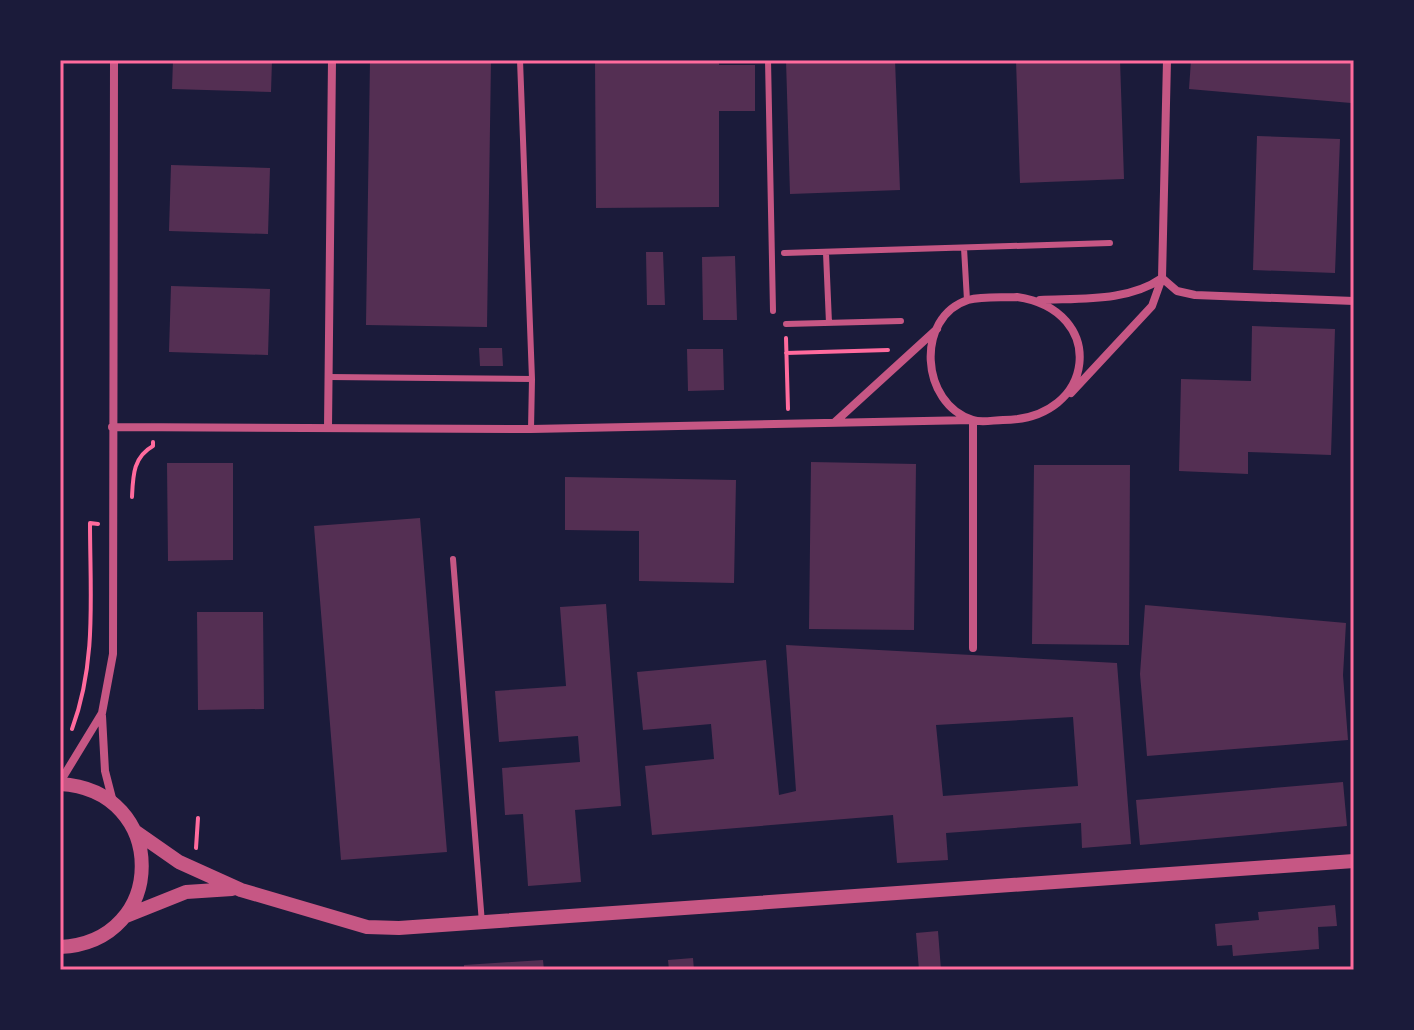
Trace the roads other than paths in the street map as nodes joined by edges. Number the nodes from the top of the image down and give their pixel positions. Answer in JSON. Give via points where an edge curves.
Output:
{"nodes":[{"id":1,"x":114,"y":60,"type":"edge"},
{"id":2,"x":332,"y":60,"type":"edge"},
{"id":3,"x":520,"y":60,"type":"edge"},
{"id":4,"x":768,"y":60,"type":"edge"},
{"id":5,"x":1167,"y":60,"type":"edge"},
{"id":6,"x":1110,"y":243,"type":"dead end"},
{"id":7,"x":964,"y":248,"type":"junction"},
{"id":8,"x":784,"y":253,"type":"dead end"},
{"id":9,"x":826,"y":253,"type":"junction"},
{"id":10,"x":1162,"y":278,"type":"junction"},
{"id":11,"x":967,"y":300,"type":"junction"},
{"id":12,"x":1039,"y":300,"type":"junction"},
{"id":13,"x":1354,"y":301,"type":"edge"},
{"id":14,"x":773,"y":311,"type":"dead end"},
{"id":15,"x":901,"y":321,"type":"dead end"},
{"id":16,"x":829,"y":323,"type":"junction"},
{"id":17,"x":786,"y":324,"type":"dead end"},
{"id":18,"x":938,"y":328,"type":"junction"},
{"id":19,"x":329,"y":377,"type":"junction"},
{"id":20,"x":532,"y":379,"type":"junction"},
{"id":21,"x":1065,"y":399,"type":"junction"},
{"id":22,"x":973,"y":420,"type":"junction"},
{"id":23,"x":834,"y":423,"type":"junction"},
{"id":24,"x":112,"y":427,"type":"junction"},
{"id":25,"x":328,"y":428,"type":"junction"},
{"id":26,"x":531,"y":429,"type":"junction"},
{"id":27,"x":453,"y":559,"type":"dead end"},
{"id":28,"x":973,"y":648,"type":"dead end"},
{"id":29,"x":102,"y":713,"type":"junction"},
{"id":30,"x":60,"y":783,"type":"edge"},
{"id":31,"x":113,"y":802,"type":"junction"},
{"id":32,"x":136,"y":832,"type":"junction"},
{"id":33,"x":1354,"y":861,"type":"edge"},
{"id":34,"x":241,"y":890,"type":"junction"},
{"id":35,"x":126,"y":916,"type":"junction"},
{"id":36,"x":482,"y":923,"type":"junction"},
{"id":37,"x":60,"y":947,"type":"edge"}],
"edges":[{"from":1,"to":24,"type":"street"},
{"from":2,"to":19,"type":"street"},
{"from":3,"to":20,"type":"lane"},
{"from":4,"to":14,"type":"lane"},
{"from":5,"to":10,"type":"street"},
{"from":6,"to":7,"type":"lane"},
{"from":7,"to":9,"type":"lane"},
{"from":7,"to":11,"type":"lane"},
{"from":8,"to":9,"type":"lane"},
{"from":9,"to":16,"type":"lane"},
{"from":10,"to":12,"type":"street","via":[[1146,290]]},
{"from":10,"to":13,"type":"street","via":[[1177,291],[1195,295]]},
{"from":10,"to":21,"type":"street","via":[[1152,306]]},
{"from":11,"to":12,"type":"street"},
{"from":11,"to":18,"type":"street"},
{"from":12,"to":21,"type":"street","via":[[1066,320],[1079,349],[1078,368]]},
{"from":15,"to":16,"type":"lane"},
{"from":16,"to":17,"type":"lane"},
{"from":18,"to":22,"type":"street","via":[[929,362],[933,379],[948,402]]},
{"from":18,"to":23,"type":"street"},
{"from":19,"to":20,"type":"lane"},
{"from":19,"to":25,"type":"street"},
{"from":20,"to":26,"type":"lane"},
{"from":21,"to":22,"type":"street","via":[[1026,420]]},
{"from":22,"to":23,"type":"street"},
{"from":22,"to":28,"type":"street"},
{"from":23,"to":26,"type":"street"},
{"from":24,"to":25,"type":"street"},
{"from":24,"to":29,"type":"street","via":[[113,654]]},
{"from":25,"to":26,"type":"street"},
{"from":27,"to":36,"type":"lane"},
{"from":29,"to":30,"type":"street"},
{"from":29,"to":31,"type":"street","via":[[105,771]]},
{"from":30,"to":31,"type":"street","via":[[89,788]]},
{"from":31,"to":32,"type":"street"},
{"from":32,"to":34,"type":"street","via":[[179,862]]},
{"from":32,"to":35,"type":"street","via":[[142,881]]},
{"from":33,"to":36,"type":"street"},
{"from":34,"to":35,"type":"street","via":[[186,892]]},
{"from":34,"to":36,"type":"street","via":[[367,927]]},
{"from":35,"to":37,"type":"street","via":[[98,939]]}]}
